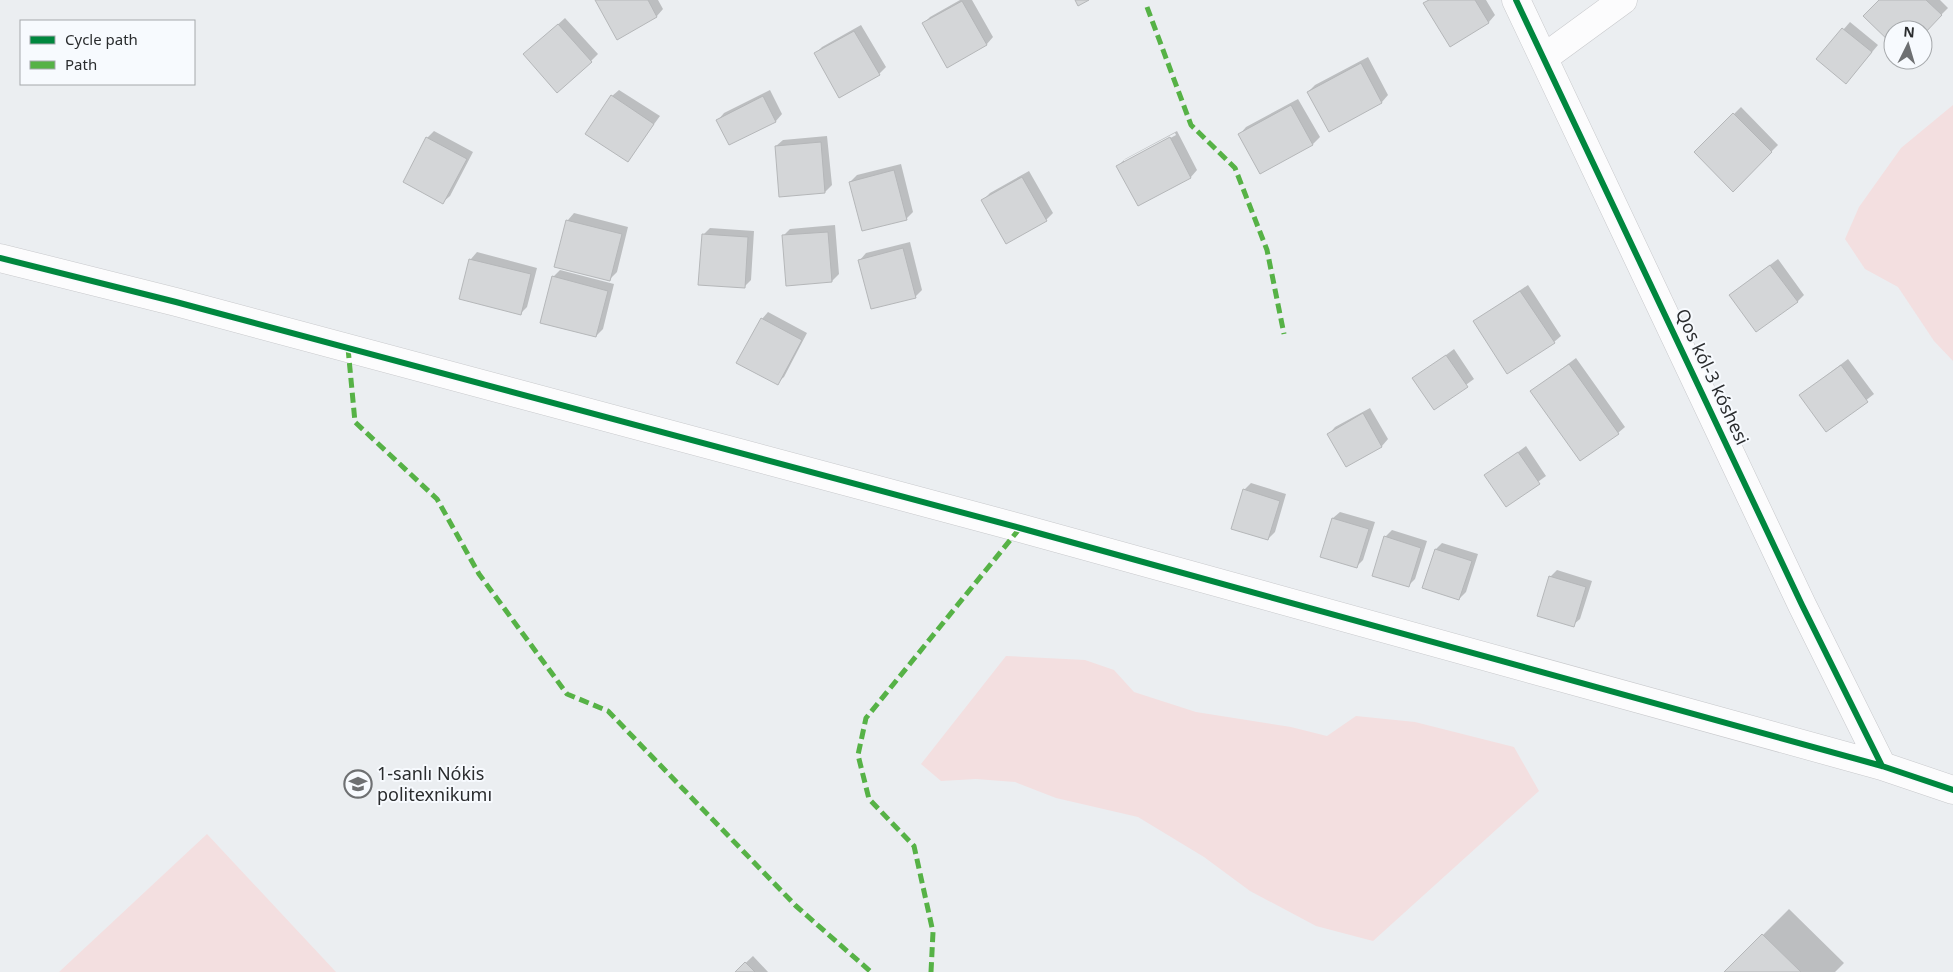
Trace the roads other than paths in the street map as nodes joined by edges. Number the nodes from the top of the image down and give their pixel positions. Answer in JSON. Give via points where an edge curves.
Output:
{"nodes":[{"id":1,"x":1516,"y":0,"type":"edge"},
{"id":2,"x":1623,"y":0,"type":"edge"},
{"id":3,"x":1545,"y":57,"type":"junction"},
{"id":4,"x":0,"y":258,"type":"edge"},
{"id":5,"x":1882,"y":766,"type":"junction"},
{"id":6,"x":1953,"y":790,"type":"edge"}],
"edges":[{"from":1,"to":3,"type":"street","name":"Qos kól-3 kóshesi"},
{"from":2,"to":3,"type":"street"},
{"from":3,"to":5,"type":"street","name":"Qos kól-3 kóshesi","via":[[1798,596]]},
{"from":4,"to":5,"type":"street","via":[[186,304],[1020,528]]},
{"from":5,"to":6,"type":"street"}]}
